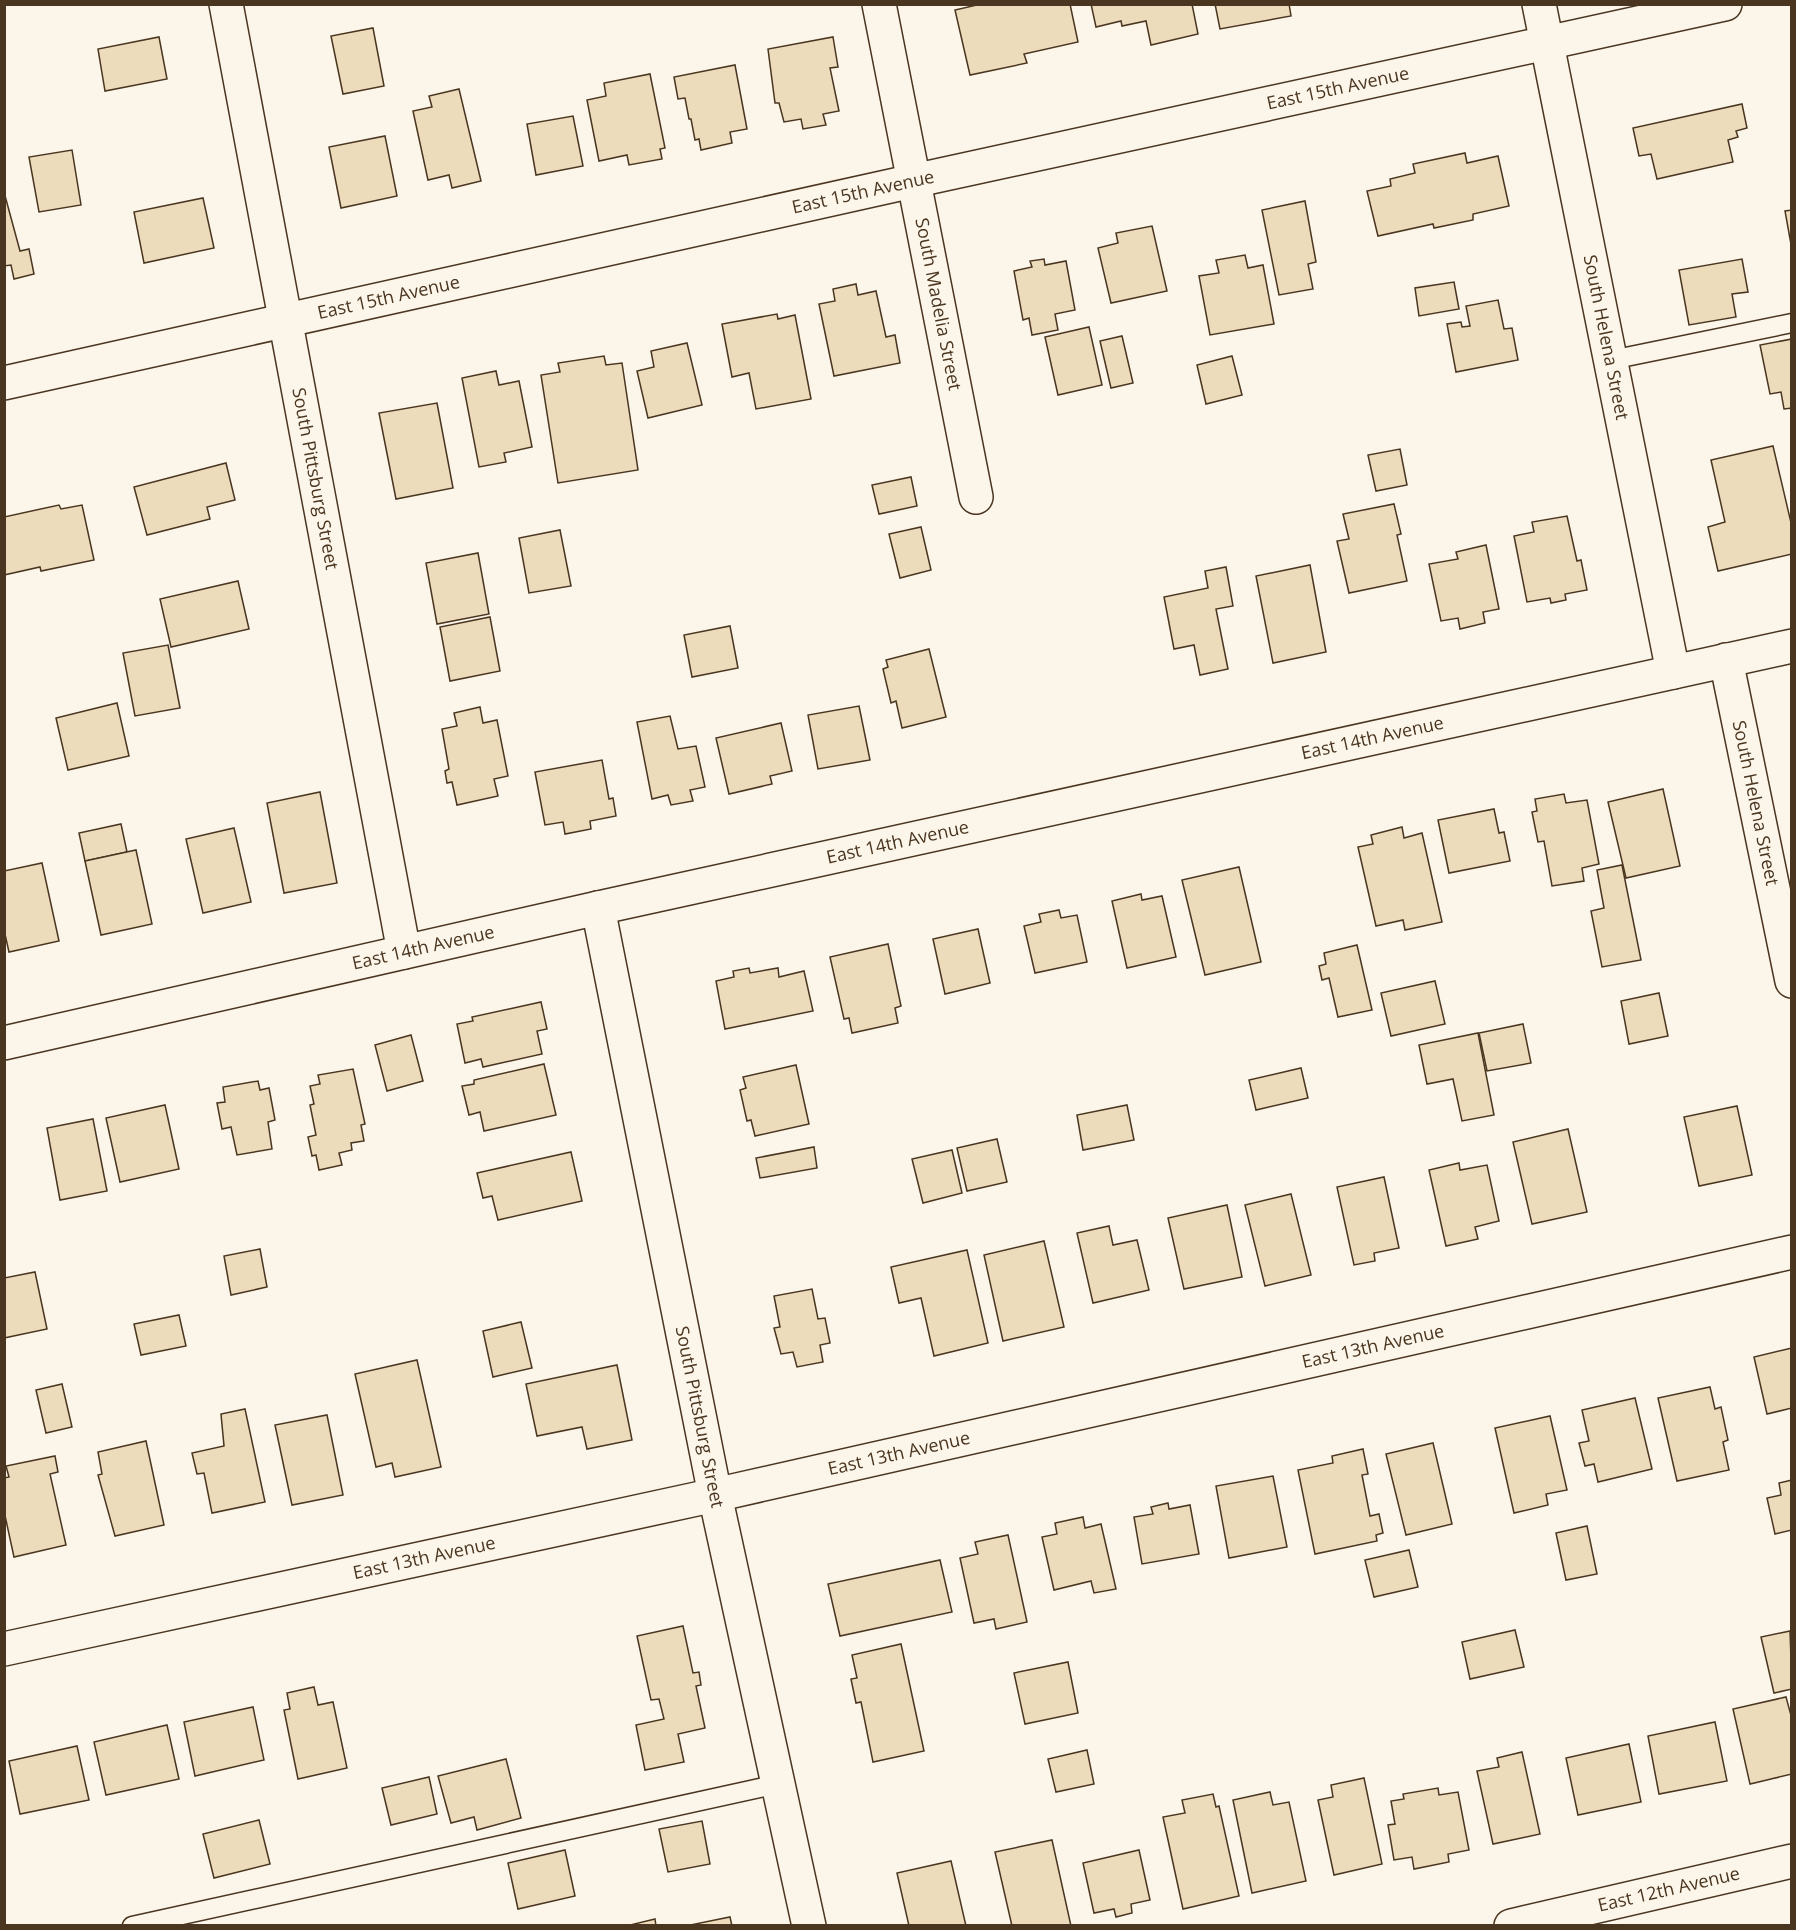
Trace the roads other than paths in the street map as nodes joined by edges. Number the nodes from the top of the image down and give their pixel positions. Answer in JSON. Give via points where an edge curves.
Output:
{"nodes":[{"id":1,"x":226,"y":4,"type":"edge"},
{"id":2,"x":879,"y":4,"type":"edge"},
{"id":3,"x":1539,"y":4,"type":"edge"},
{"id":4,"x":1725,"y":4,"type":"edge"},
{"id":5,"x":1546,"y":44,"type":"junction"},
{"id":6,"x":913,"y":181,"type":"junction"},
{"id":7,"x":285,"y":320,"type":"junction"},
{"id":8,"x":1791,"y":323,"type":"edge"},
{"id":9,"x":1611,"y":360,"type":"junction"},
{"id":10,"x":4,"y":383,"type":"edge"},
{"id":11,"x":976,"y":497,"type":"dead end"},
{"id":12,"x":1791,"y":646,"type":"edge"},
{"id":13,"x":1726,"y":660,"type":"junction"},
{"id":14,"x":1673,"y":672,"type":"junction"},
{"id":15,"x":598,"y":908,"type":"junction"},
{"id":16,"x":404,"y":952,"type":"junction"},
{"id":17,"x":1791,"y":981,"type":"edge"},
{"id":18,"x":4,"y":1043,"type":"edge"},
{"id":19,"x":1791,"y":1252,"type":"edge"},
{"id":20,"x":715,"y":1495,"type":"junction"},
{"id":21,"x":4,"y":1649,"type":"edge"},
{"id":22,"x":778,"y":1784,"type":"junction"},
{"id":23,"x":1791,"y":1861,"type":"edge"},
{"id":24,"x":132,"y":1926,"type":"edge"},
{"id":25,"x":809,"y":1926,"type":"edge"},
{"id":26,"x":1511,"y":1926,"type":"edge"}],
"edges":[{"from":1,"to":7,"type":"street","name":"South Pittsburg Street"},
{"from":2,"to":6,"type":"street","name":"South Madelia Street"},
{"from":3,"to":5,"type":"street","name":"South Helena Street"},
{"from":4,"to":5,"type":"street","name":"East 15th Avenue"},
{"from":5,"to":6,"type":"street","name":"East 15th Avenue"},
{"from":5,"to":9,"type":"street","name":"South Helena Street"},
{"from":6,"to":7,"type":"street","name":"East 15th Avenue"},
{"from":6,"to":11,"type":"street","name":"South Madelia Street"},
{"from":7,"to":10,"type":"street","name":"East 15th Avenue"},
{"from":7,"to":16,"type":"street","name":"South Pittsburg Street"},
{"from":8,"to":9,"type":"lane"},
{"from":9,"to":14,"type":"street","name":"South Helena Street"},
{"from":12,"to":13,"type":"street","name":"East 14th Avenue"},
{"from":13,"to":14,"type":"street","name":"East 14th Avenue"},
{"from":13,"to":17,"type":"street","name":"South Helena Street"},
{"from":14,"to":15,"type":"street","name":"East 14th Avenue"},
{"from":15,"to":16,"type":"street","name":"East 14th Avenue"},
{"from":15,"to":20,"type":"street","name":"South Pittsburg Street"},
{"from":16,"to":18,"type":"street","name":"East 14th Avenue"},
{"from":19,"to":20,"type":"street","name":"East 13th Avenue"},
{"from":20,"to":21,"type":"street","name":"East 13th Avenue"},
{"from":20,"to":22,"type":"street","name":"South Pittsburg Street"},
{"from":22,"to":24,"type":"lane"},
{"from":22,"to":25,"type":"street","name":"South Pittsburg Street"},
{"from":23,"to":26,"type":"street","name":"East 12th Avenue"}]}
